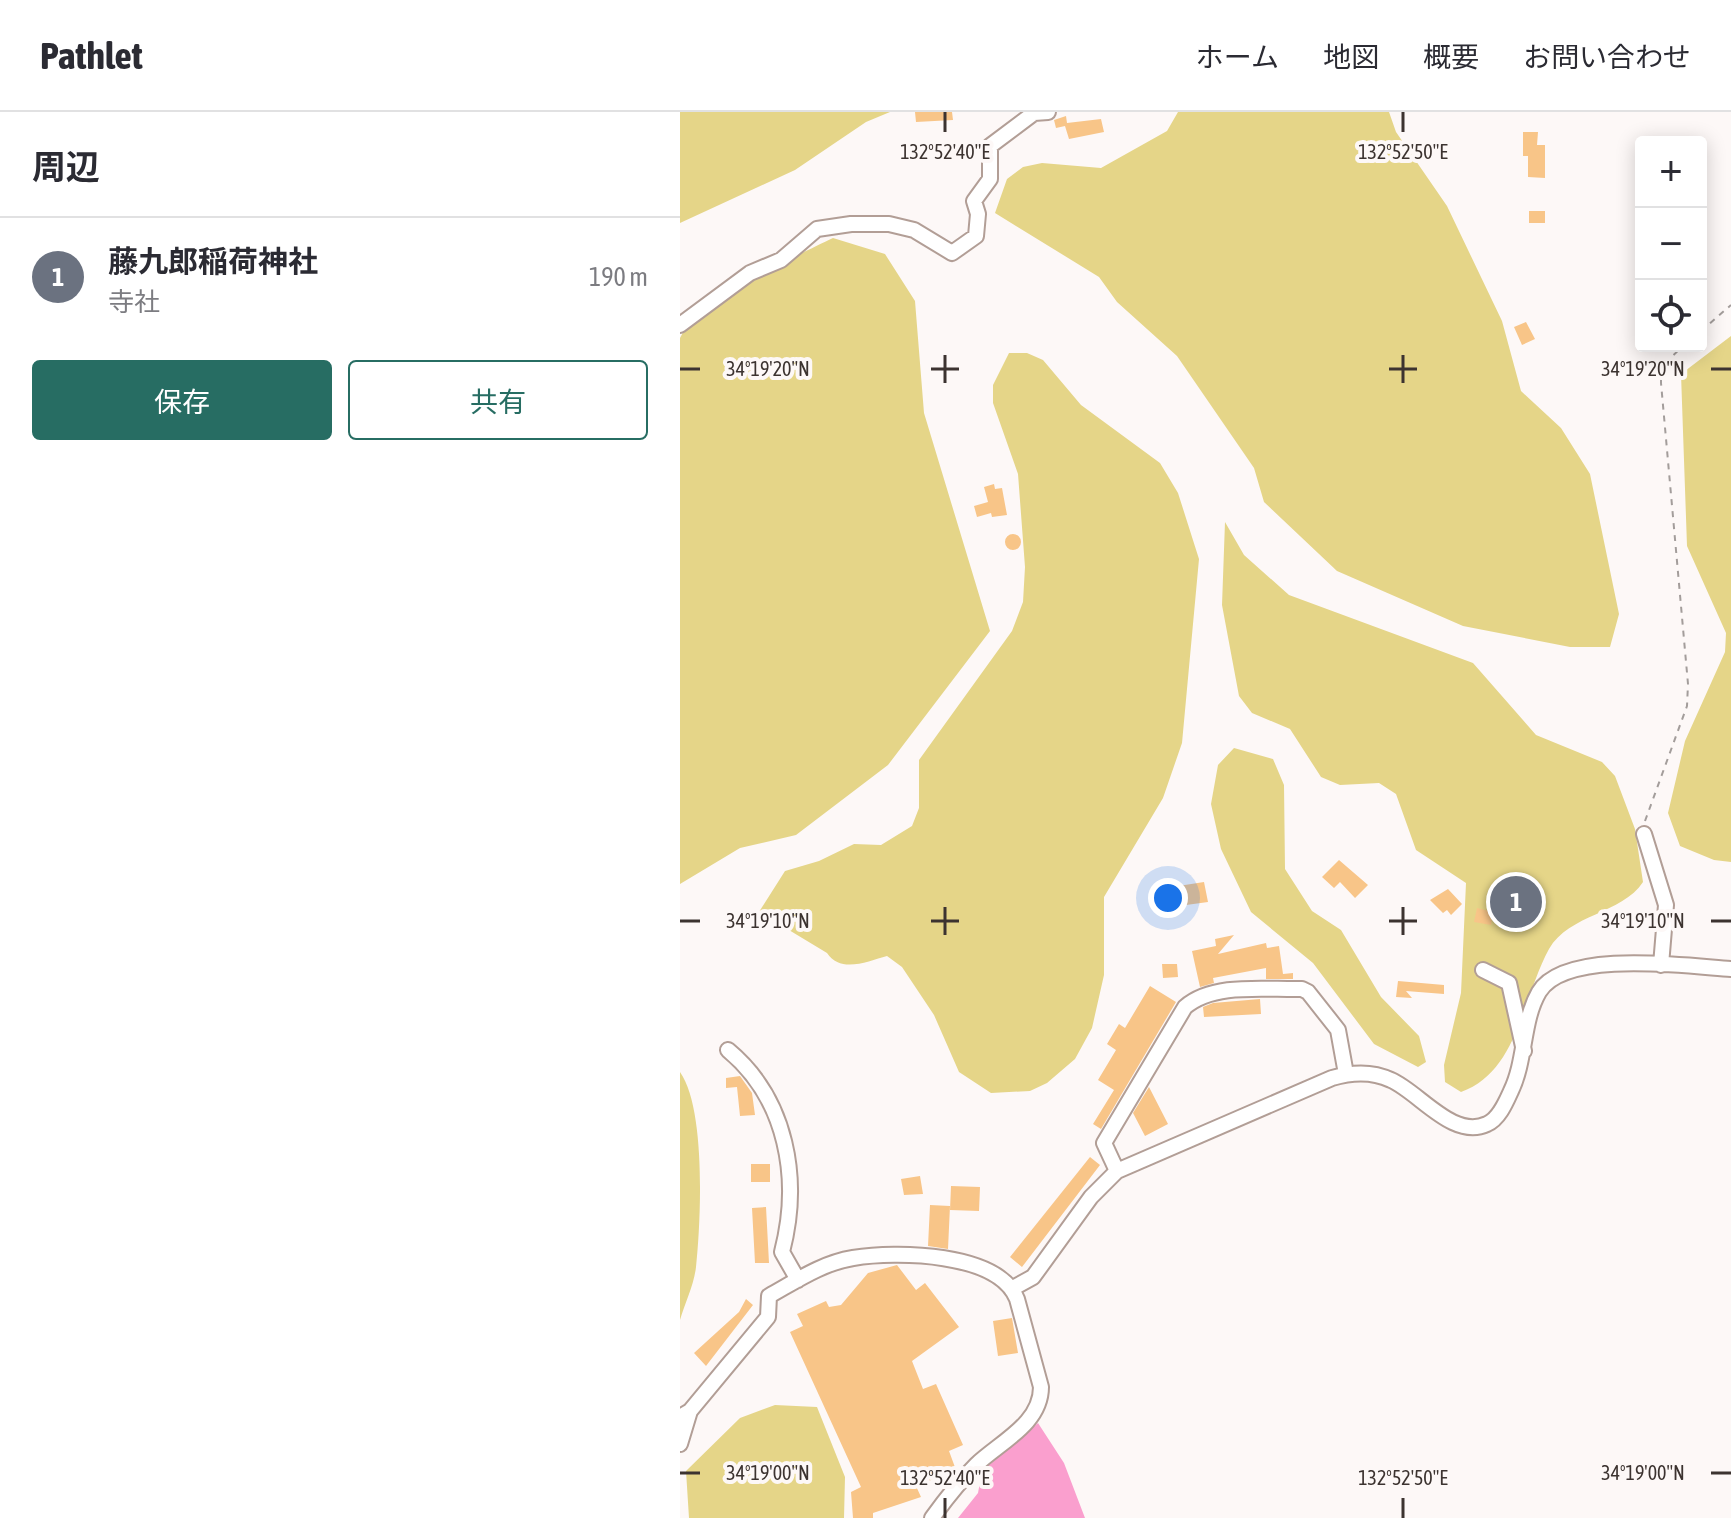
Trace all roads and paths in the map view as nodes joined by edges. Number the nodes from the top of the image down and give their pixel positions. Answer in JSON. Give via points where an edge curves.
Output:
{"nodes":[{"id":1,"x":1048,"y":112,"type":"edge"},
{"id":2,"x":1731,"y":305,"type":"edge"},
{"id":3,"x":680,"y":325,"type":"edge"},
{"id":4,"x":1707,"y":326,"type":"edge"},
{"id":5,"x":1677,"y":352,"type":"edge"},
{"id":6,"x":1644,"y":834,"type":"joint"},
{"id":7,"x":1661,"y":965,"type":"junction"},
{"id":8,"x":1731,"y":969,"type":"edge"},
{"id":9,"x":1483,"y":970,"type":"dead end"},
{"id":10,"x":728,"y":1050,"type":"dead end"},
{"id":11,"x":1525,"y":1052,"type":"junction"},
{"id":12,"x":1346,"y":1074,"type":"junction"},
{"id":13,"x":1117,"y":1171,"type":"junction"},
{"id":14,"x":798,"y":1280,"type":"junction"},
{"id":15,"x":1013,"y":1288,"type":"junction"},
{"id":16,"x":685,"y":1414,"type":"edge"},
{"id":17,"x":680,"y":1444,"type":"edge"},
{"id":18,"x":932,"y":1518,"type":"edge"}],
"edges":[{"from":1,"to":3,"type":"street","via":[[1034,113],[990,146],[990,179],[974,201],[976,236],[963,248],[952,253],[914,230],[889,224],[817,229],[781,260],[750,273]]},
{"from":2,"to":4,"type":"path"},
{"from":5,"to":6,"type":"path","via":[[1661,367],[1661,383],[1687,706],[1646,812]]},
{"from":6,"to":7,"type":"street","via":[[1666,905]]},
{"from":7,"to":8,"type":"street"},
{"from":7,"to":11,"type":"street","via":[[1576,969],[1547,982],[1538,993]]},
{"from":9,"to":11,"type":"street","via":[[1509,983]]},
{"from":10,"to":14,"type":"street","via":[[768,1093],[782,1132],[788,1155],[788,1232],[782,1252]]},
{"from":11,"to":12,"type":"street","via":[[1508,1097],[1485,1126],[1456,1123],[1392,1080]]},
{"from":12,"to":13,"type":"street"},
{"from":12,"to":13,"type":"street","via":[[1338,1030],[1302,989],[1222,991],[1194,999],[1104,1143]]},
{"from":13,"to":15,"type":"street","via":[[1091,1197],[1033,1277]]},
{"from":14,"to":15,"type":"street","via":[[853,1258],[888,1256],[956,1259],[989,1270]]},
{"from":14,"to":16,"type":"street","via":[[769,1296],[768,1317]]},
{"from":15,"to":18,"type":"street","via":[[1041,1401]]},
{"from":16,"to":17,"type":"street"}]}
